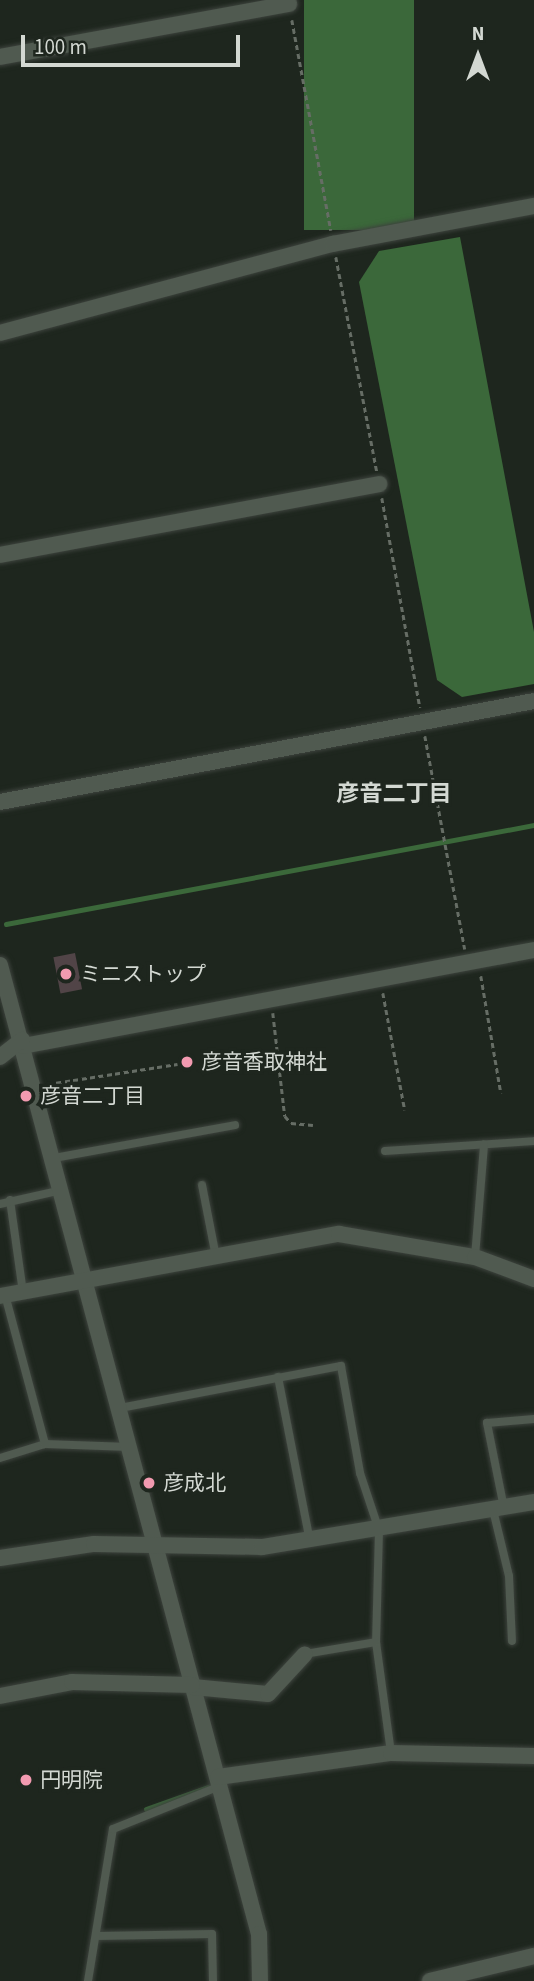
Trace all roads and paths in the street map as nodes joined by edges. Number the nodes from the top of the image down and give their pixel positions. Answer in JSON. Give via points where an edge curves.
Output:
{"nodes":[{"id":1,"x":289,"y":4,"type":"dead end"},
{"id":2,"x":0,"y":57,"type":"edge"},
{"id":3,"x":534,"y":206,"type":"edge"},
{"id":4,"x":0,"y":333,"type":"edge"},
{"id":5,"x":379,"y":484,"type":"dead end"},
{"id":6,"x":0,"y":555,"type":"edge"},
{"id":7,"x":534,"y":701,"type":"edge"},
{"id":8,"x":0,"y":802,"type":"edge"},
{"id":9,"x":534,"y":950,"type":"edge"},
{"id":10,"x":478,"y":961,"type":"junction"},
{"id":11,"x":0,"y":965,"type":"edge"},
{"id":12,"x":380,"y":979,"type":"junction"},
{"id":13,"x":271,"y":999,"type":"junction"},
{"id":14,"x":22,"y":1043,"type":"junction"},
{"id":15,"x":0,"y":1057,"type":"edge"},
{"id":16,"x":177,"y":1064,"type":"dead end"},
{"id":17,"x":34,"y":1086,"type":"junction"},
{"id":18,"x":501,"y":1093,"type":"dead end"},
{"id":19,"x":405,"y":1110,"type":"dead end"},
{"id":20,"x":235,"y":1125,"type":"dead end"},
{"id":21,"x":313,"y":1125,"type":"dead end"},
{"id":22,"x":534,"y":1141,"type":"edge"},
{"id":23,"x":484,"y":1144,"type":"junction"},
{"id":24,"x":385,"y":1151,"type":"dead end"},
{"id":25,"x":54,"y":1158,"type":"junction"},
{"id":26,"x":202,"y":1185,"type":"dead end"},
{"id":27,"x":62,"y":1190,"type":"junction"},
{"id":28,"x":10,"y":1200,"type":"junction"},
{"id":29,"x":0,"y":1204,"type":"edge"},
{"id":30,"x":216,"y":1257,"type":"junction"},
{"id":31,"x":475,"y":1257,"type":"junction"},
{"id":32,"x":534,"y":1279,"type":"edge"},
{"id":33,"x":87,"y":1283,"type":"junction"},
{"id":34,"x":23,"y":1293,"type":"junction"},
{"id":35,"x":3,"y":1296,"type":"edge"},
{"id":36,"x":278,"y":1377,"type":"junction"},
{"id":37,"x":120,"y":1408,"type":"junction"},
{"id":38,"x":534,"y":1419,"type":"edge"},
{"id":39,"x":46,"y":1444,"type":"junction"},
{"id":40,"x":130,"y":1447,"type":"junction"},
{"id":41,"x":0,"y":1458,"type":"edge"},
{"id":42,"x":534,"y":1502,"type":"edge"},
{"id":43,"x":499,"y":1512,"type":"junction"},
{"id":44,"x":379,"y":1530,"type":"junction"},
{"id":45,"x":310,"y":1541,"type":"junction"},
{"id":46,"x":155,"y":1543,"type":"junction"},
{"id":47,"x":0,"y":1558,"type":"edge"},
{"id":48,"x":512,"y":1641,"type":"dead end"},
{"id":49,"x":376,"y":1642,"type":"junction"},
{"id":50,"x":305,"y":1654,"type":"joint"},
{"id":51,"x":192,"y":1686,"type":"junction"},
{"id":52,"x":0,"y":1696,"type":"edge"},
{"id":53,"x":391,"y":1753,"type":"junction"},
{"id":54,"x":534,"y":1756,"type":"edge"},
{"id":55,"x":219,"y":1781,"type":"junction"},
{"id":56,"x":96,"y":1936,"type":"junction"},
{"id":57,"x":534,"y":1956,"type":"edge"},
{"id":58,"x":88,"y":1981,"type":"edge"},
{"id":59,"x":213,"y":1981,"type":"edge"},
{"id":60,"x":260,"y":1981,"type":"edge"},
{"id":61,"x":430,"y":1981,"type":"edge"}],
"edges":[{"from":1,"to":2,"type":"street"},
{"from":3,"to":4,"type":"street","via":[[333,244]]},
{"from":5,"to":6,"type":"street"},
{"from":7,"to":8,"type":"street"},
{"from":9,"to":10,"type":"street"},
{"from":10,"to":12,"type":"street"},
{"from":10,"to":18,"type":"path"},
{"from":11,"to":14,"type":"street"},
{"from":12,"to":13,"type":"street"},
{"from":12,"to":19,"type":"path"},
{"from":13,"to":14,"type":"street"},
{"from":13,"to":21,"type":"path","via":[[285,1116],[291,1123]]},
{"from":14,"to":15,"type":"street"},
{"from":14,"to":17,"type":"street"},
{"from":16,"to":17,"type":"path"},
{"from":17,"to":25,"type":"street"},
{"from":20,"to":25,"type":"lane"},
{"from":22,"to":23,"type":"lane"},
{"from":23,"to":24,"type":"lane"},
{"from":23,"to":31,"type":"lane"},
{"from":25,"to":27,"type":"street"},
{"from":26,"to":30,"type":"lane"},
{"from":27,"to":28,"type":"lane"},
{"from":27,"to":33,"type":"street"},
{"from":28,"to":29,"type":"lane"},
{"from":28,"to":34,"type":"lane"},
{"from":30,"to":31,"type":"street","via":[[339,1234]]},
{"from":30,"to":33,"type":"street"},
{"from":31,"to":32,"type":"street"},
{"from":33,"to":34,"type":"street"},
{"from":33,"to":37,"type":"street"},
{"from":34,"to":35,"type":"street"},
{"from":35,"to":39,"type":"lane"},
{"from":36,"to":37,"type":"lane"},
{"from":36,"to":44,"type":"lane","via":[[341,1366],[360,1473]]},
{"from":36,"to":45,"type":"lane"},
{"from":37,"to":40,"type":"street"},
{"from":38,"to":43,"type":"lane","via":[[487,1423]]},
{"from":39,"to":40,"type":"lane"},
{"from":39,"to":41,"type":"lane"},
{"from":40,"to":46,"type":"street"},
{"from":42,"to":43,"type":"street"},
{"from":43,"to":44,"type":"street"},
{"from":43,"to":48,"type":"lane","via":[[509,1576]]},
{"from":44,"to":45,"type":"street"},
{"from":44,"to":49,"type":"lane"},
{"from":45,"to":46,"type":"street","via":[[262,1547]]},
{"from":46,"to":47,"type":"street","via":[[94,1544]]},
{"from":46,"to":51,"type":"street"},
{"from":49,"to":50,"type":"lane"},
{"from":49,"to":53,"type":"lane"},
{"from":50,"to":51,"type":"street","via":[[268,1694]]},
{"from":51,"to":52,"type":"street","via":[[72,1682]]},
{"from":51,"to":55,"type":"street"},
{"from":53,"to":54,"type":"street"},
{"from":53,"to":55,"type":"street"},
{"from":55,"to":56,"type":"lane","via":[[113,1829]]},
{"from":55,"to":60,"type":"street","via":[[259,1934]]},
{"from":56,"to":58,"type":"lane"},
{"from":56,"to":59,"type":"lane","via":[[212,1934]]},
{"from":57,"to":61,"type":"street"}]}
